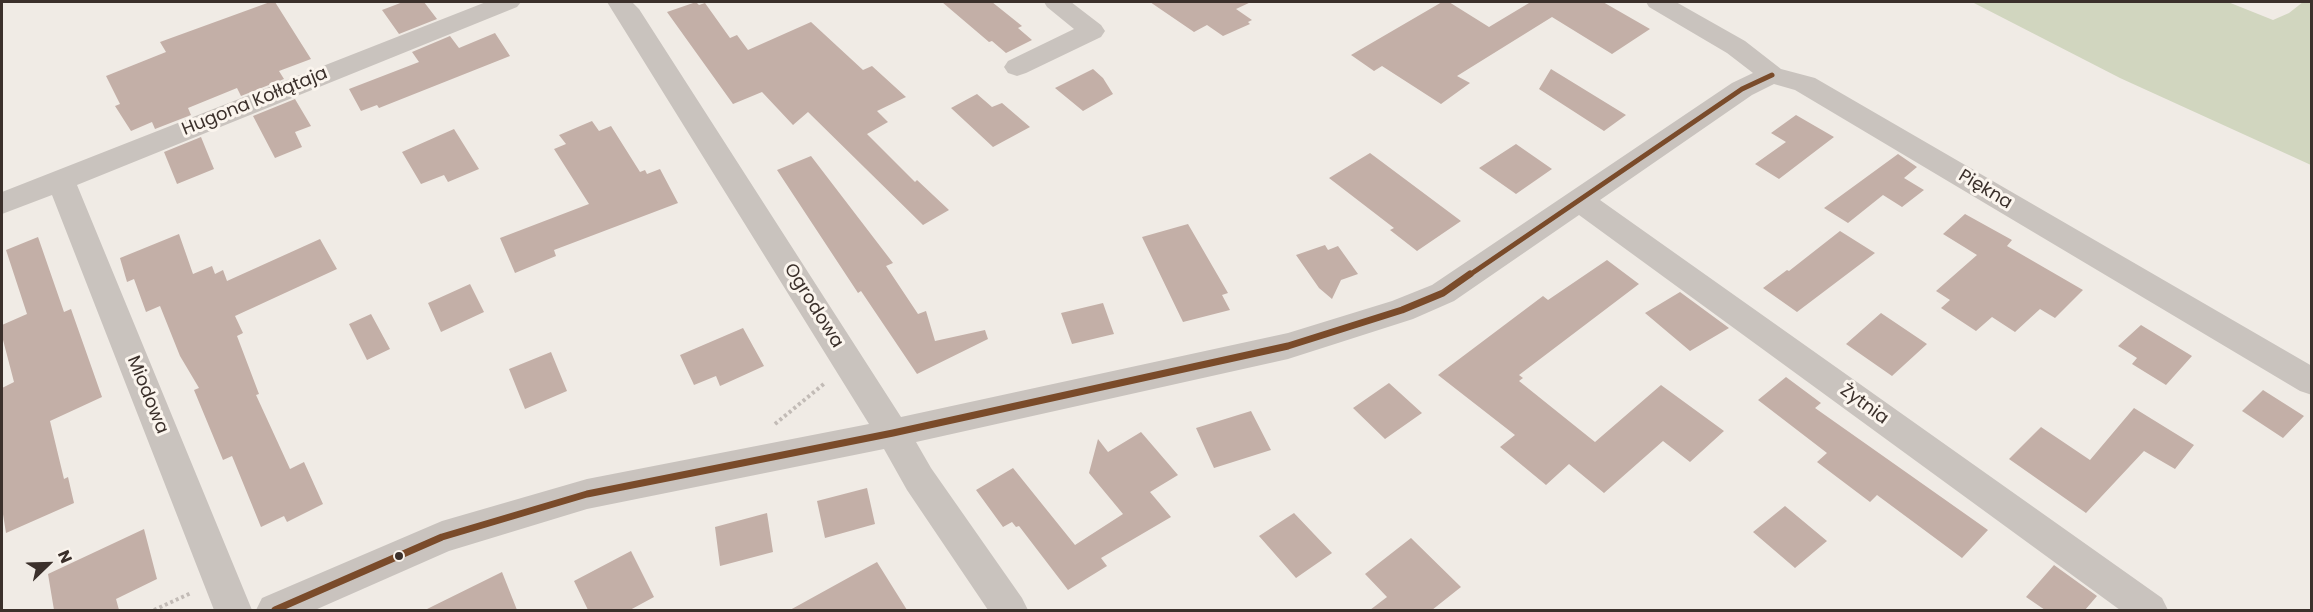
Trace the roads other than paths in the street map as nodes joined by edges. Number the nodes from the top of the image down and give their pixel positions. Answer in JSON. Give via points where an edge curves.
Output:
{"nodes":[{"id":1,"x":508,"y":2,"type":"edge"},
{"id":2,"x":619,"y":2,"type":"edge"},
{"id":3,"x":1056,"y":2,"type":"edge"},
{"id":4,"x":1658,"y":2,"type":"edge"},
{"id":5,"x":1017,"y":67,"type":"dead end"},
{"id":6,"x":1772,"y":75,"type":"junction"},
{"id":7,"x":60,"y":179,"type":"junction"},
{"id":8,"x":1579,"y":200,"type":"junction"},
{"id":9,"x":2,"y":203,"type":"edge"},
{"id":10,"x":2312,"y":382,"type":"edge"},
{"id":11,"x":893,"y":433,"type":"junction"},
{"id":12,"x":229,"y":599,"type":"edge"},
{"id":13,"x":275,"y":610,"type":"edge"},
{"id":14,"x":1009,"y":610,"type":"edge"},
{"id":15,"x":2149,"y":610,"type":"edge"}],
"edges":[{"from":1,"to":7,"type":"street","name":"Hugona Kołłątaja"},
{"from":2,"to":11,"type":"street","name":"Ogrodowa"},
{"from":3,"to":5,"type":"street","via":[[1092,31]]},
{"from":4,"to":6,"type":"street","name":"Piękna","via":[[1736,48]]},
{"from":6,"to":8,"type":"street","via":[[1742,89]]},
{"from":6,"to":10,"type":"street","name":"Piękna","via":[[1804,84]]},
{"from":7,"to":9,"type":"street","name":"Hugona Kołłątaja"},
{"from":7,"to":12,"type":"street","name":"Miodowa"},
{"from":8,"to":11,"type":"street","via":[[1443,293],[1345,330]]},
{"from":8,"to":15,"type":"street","name":"Żytnia"},
{"from":11,"to":13,"type":"street","via":[[587,494],[442,537]]},
{"from":11,"to":14,"type":"street","name":"Ogrodowa"}]}
